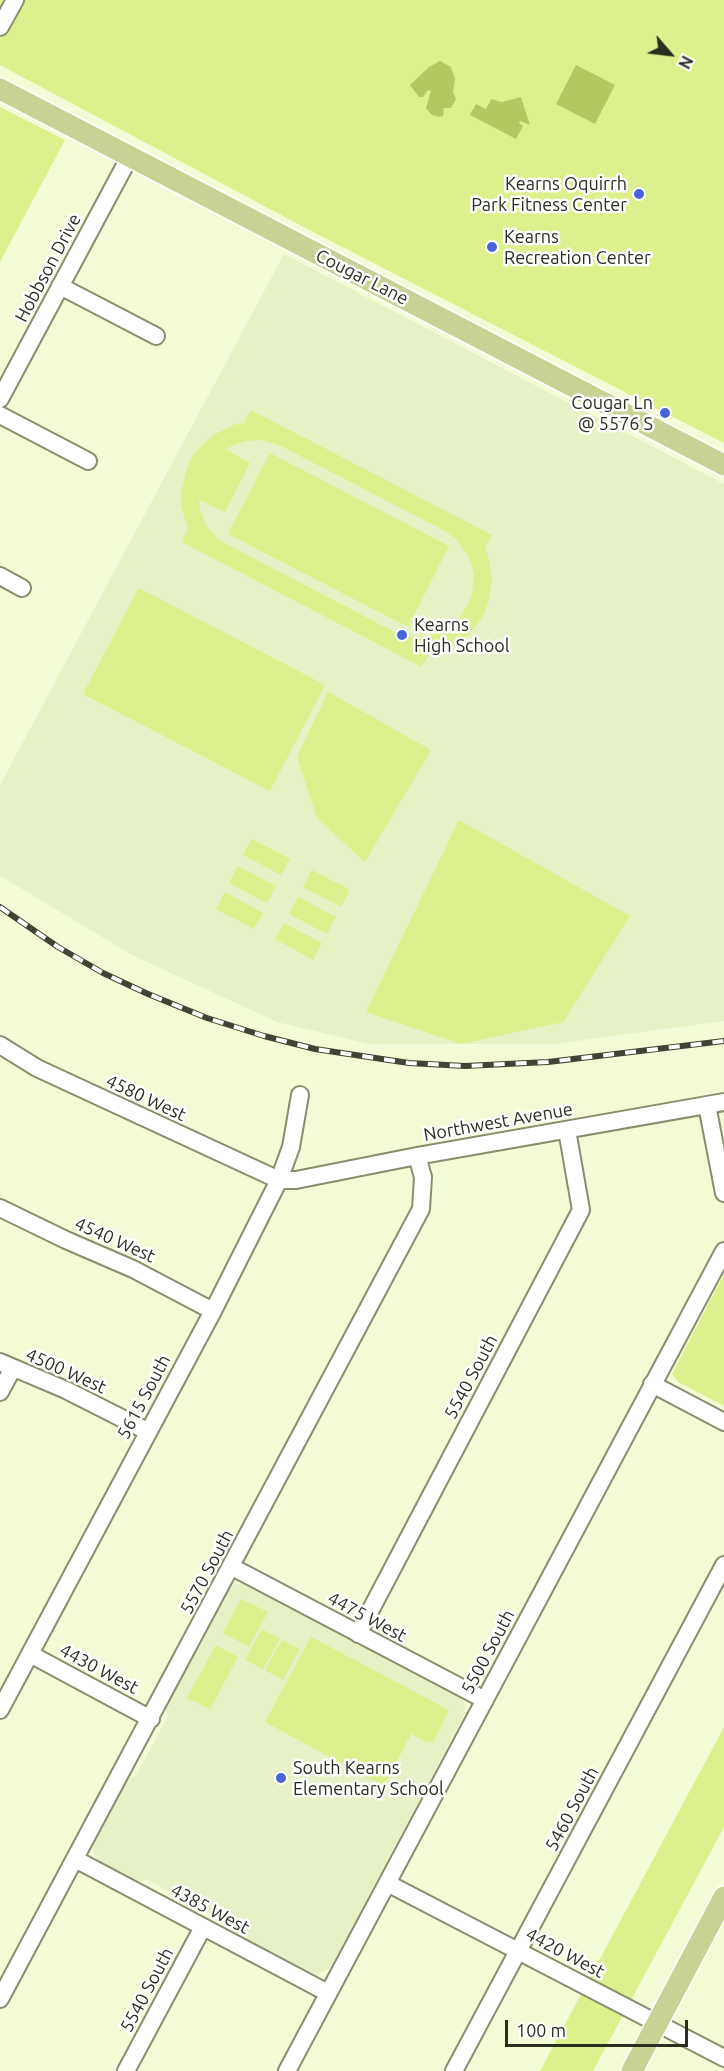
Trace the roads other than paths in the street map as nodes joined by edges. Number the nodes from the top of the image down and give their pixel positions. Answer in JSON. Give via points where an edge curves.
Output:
{"nodes":[{"id":1,"x":15,"y":0,"type":"edge"},
{"id":2,"x":0,"y":27,"type":"edge"},
{"id":3,"x":0,"y":89,"type":"edge"},
{"id":4,"x":130,"y":156,"type":"junction"},
{"id":5,"x":60,"y":286,"type":"junction"},
{"id":6,"x":156,"y":336,"type":"dead end"},
{"id":7,"x":0,"y":399,"type":"edge"},
{"id":8,"x":0,"y":415,"type":"edge"},
{"id":9,"x":88,"y":461,"type":"dead end"},
{"id":10,"x":724,"y":465,"type":"edge"},
{"id":11,"x":0,"y":576,"type":"edge"},
{"id":12,"x":22,"y":588,"type":"dead end"},
{"id":13,"x":0,"y":1045,"type":"edge"},
{"id":14,"x":300,"y":1095,"type":"dead end"},
{"id":15,"x":724,"y":1102,"type":"edge"},
{"id":16,"x":707,"y":1105,"type":"junction"},
{"id":17,"x":567,"y":1130,"type":"junction"},
{"id":18,"x":417,"y":1156,"type":"junction"},
{"id":19,"x":279,"y":1180,"type":"junction"},
{"id":20,"x":724,"y":1193,"type":"edge"},
{"id":21,"x":0,"y":1208,"type":"edge"},
{"id":22,"x":724,"y":1251,"type":"edge"},
{"id":23,"x":213,"y":1311,"type":"junction"},
{"id":24,"x":6,"y":1365,"type":"edge"},
{"id":25,"x":652,"y":1384,"type":"junction"},
{"id":26,"x":0,"y":1392,"type":"edge"},
{"id":27,"x":724,"y":1422,"type":"edge"},
{"id":28,"x":147,"y":1431,"type":"junction"},
{"id":29,"x":724,"y":1565,"type":"edge"},
{"id":30,"x":232,"y":1567,"type":"junction"},
{"id":31,"x":358,"y":1634,"type":"junction"},
{"id":32,"x":30,"y":1654,"type":"junction"},
{"id":33,"x":485,"y":1700,"type":"junction"},
{"id":34,"x":0,"y":1710,"type":"edge"},
{"id":35,"x":150,"y":1719,"type":"junction"},
{"id":36,"x":75,"y":1859,"type":"junction"},
{"id":37,"x":387,"y":1883,"type":"junction"},
{"id":38,"x":724,"y":1897,"type":"edge"},
{"id":39,"x":203,"y":1927,"type":"junction"},
{"id":40,"x":519,"y":1951,"type":"junction"},
{"id":41,"x":328,"y":1993,"type":"junction"},
{"id":42,"x":0,"y":2000,"type":"edge"},
{"id":43,"x":656,"y":2024,"type":"junction"},
{"id":44,"x":724,"y":2058,"type":"edge"},
{"id":45,"x":126,"y":2071,"type":"edge"},
{"id":46,"x":287,"y":2071,"type":"edge"},
{"id":47,"x":454,"y":2071,"type":"edge"},
{"id":48,"x":632,"y":2071,"type":"edge"}],
"edges":[{"from":1,"to":2,"type":"street"},
{"from":3,"to":4,"type":"main road","name":"Cougar Lane"},
{"from":4,"to":5,"type":"street","name":"Hobbson Drive"},
{"from":4,"to":10,"type":"main road","name":"Cougar Lane"},
{"from":5,"to":6,"type":"street"},
{"from":5,"to":7,"type":"street","name":"Hobbson Drive"},
{"from":8,"to":9,"type":"street"},
{"from":11,"to":12,"type":"street"},
{"from":13,"to":19,"type":"street","name":"4580 West","via":[[47,1073]]},
{"from":14,"to":19,"type":"street","name":"5615 South","via":[[291,1147]]},
{"from":15,"to":16,"type":"street","name":"Northwest Avenue"},
{"from":16,"to":17,"type":"street","name":"Northwest Avenue"},
{"from":16,"to":20,"type":"street"},
{"from":17,"to":18,"type":"street","name":"Northwest Avenue"},
{"from":17,"to":31,"type":"street","name":"5540 South","via":[[580,1210]]},
{"from":18,"to":19,"type":"street","name":"Northwest Avenue"},
{"from":18,"to":30,"type":"street","name":"5570 South","via":[[423,1177],[421,1209]]},
{"from":19,"to":23,"type":"street","name":"5615 South"},
{"from":21,"to":23,"type":"street","name":"4540 West","via":[[141,1272]]},
{"from":22,"to":25,"type":"street","name":"5500 South"},
{"from":23,"to":28,"type":"street","name":"5615 South"},
{"from":24,"to":26,"type":"street"},
{"from":24,"to":28,"type":"street","name":"4500 West"},
{"from":25,"to":27,"type":"street"},
{"from":25,"to":33,"type":"street","name":"5500 South"},
{"from":28,"to":32,"type":"street","name":"5615 South"},
{"from":29,"to":40,"type":"street","name":"5460 South"},
{"from":30,"to":31,"type":"street","name":"4475 West"},
{"from":30,"to":35,"type":"street","name":"5570 South"},
{"from":31,"to":33,"type":"street","name":"4475 West"},
{"from":32,"to":34,"type":"street","name":"5615 South"},
{"from":32,"to":35,"type":"street","name":"4430 West"},
{"from":33,"to":37,"type":"street","name":"5500 South"},
{"from":35,"to":36,"type":"street","name":"5570 South"},
{"from":36,"to":39,"type":"street","name":"4385 West"},
{"from":36,"to":42,"type":"street","name":"5570 South"},
{"from":37,"to":40,"type":"street","name":"4420 West"},
{"from":37,"to":41,"type":"street","name":"5500 South"},
{"from":38,"to":43,"type":"main road"},
{"from":39,"to":41,"type":"street","name":"4385 West"},
{"from":39,"to":45,"type":"street","name":"5540 South"},
{"from":40,"to":43,"type":"street","name":"4420 West"},
{"from":40,"to":47,"type":"street","name":"5460 South"},
{"from":41,"to":46,"type":"street","name":"5500 South"},
{"from":43,"to":44,"type":"street","name":"4420 West"},
{"from":43,"to":48,"type":"main road"}]}
